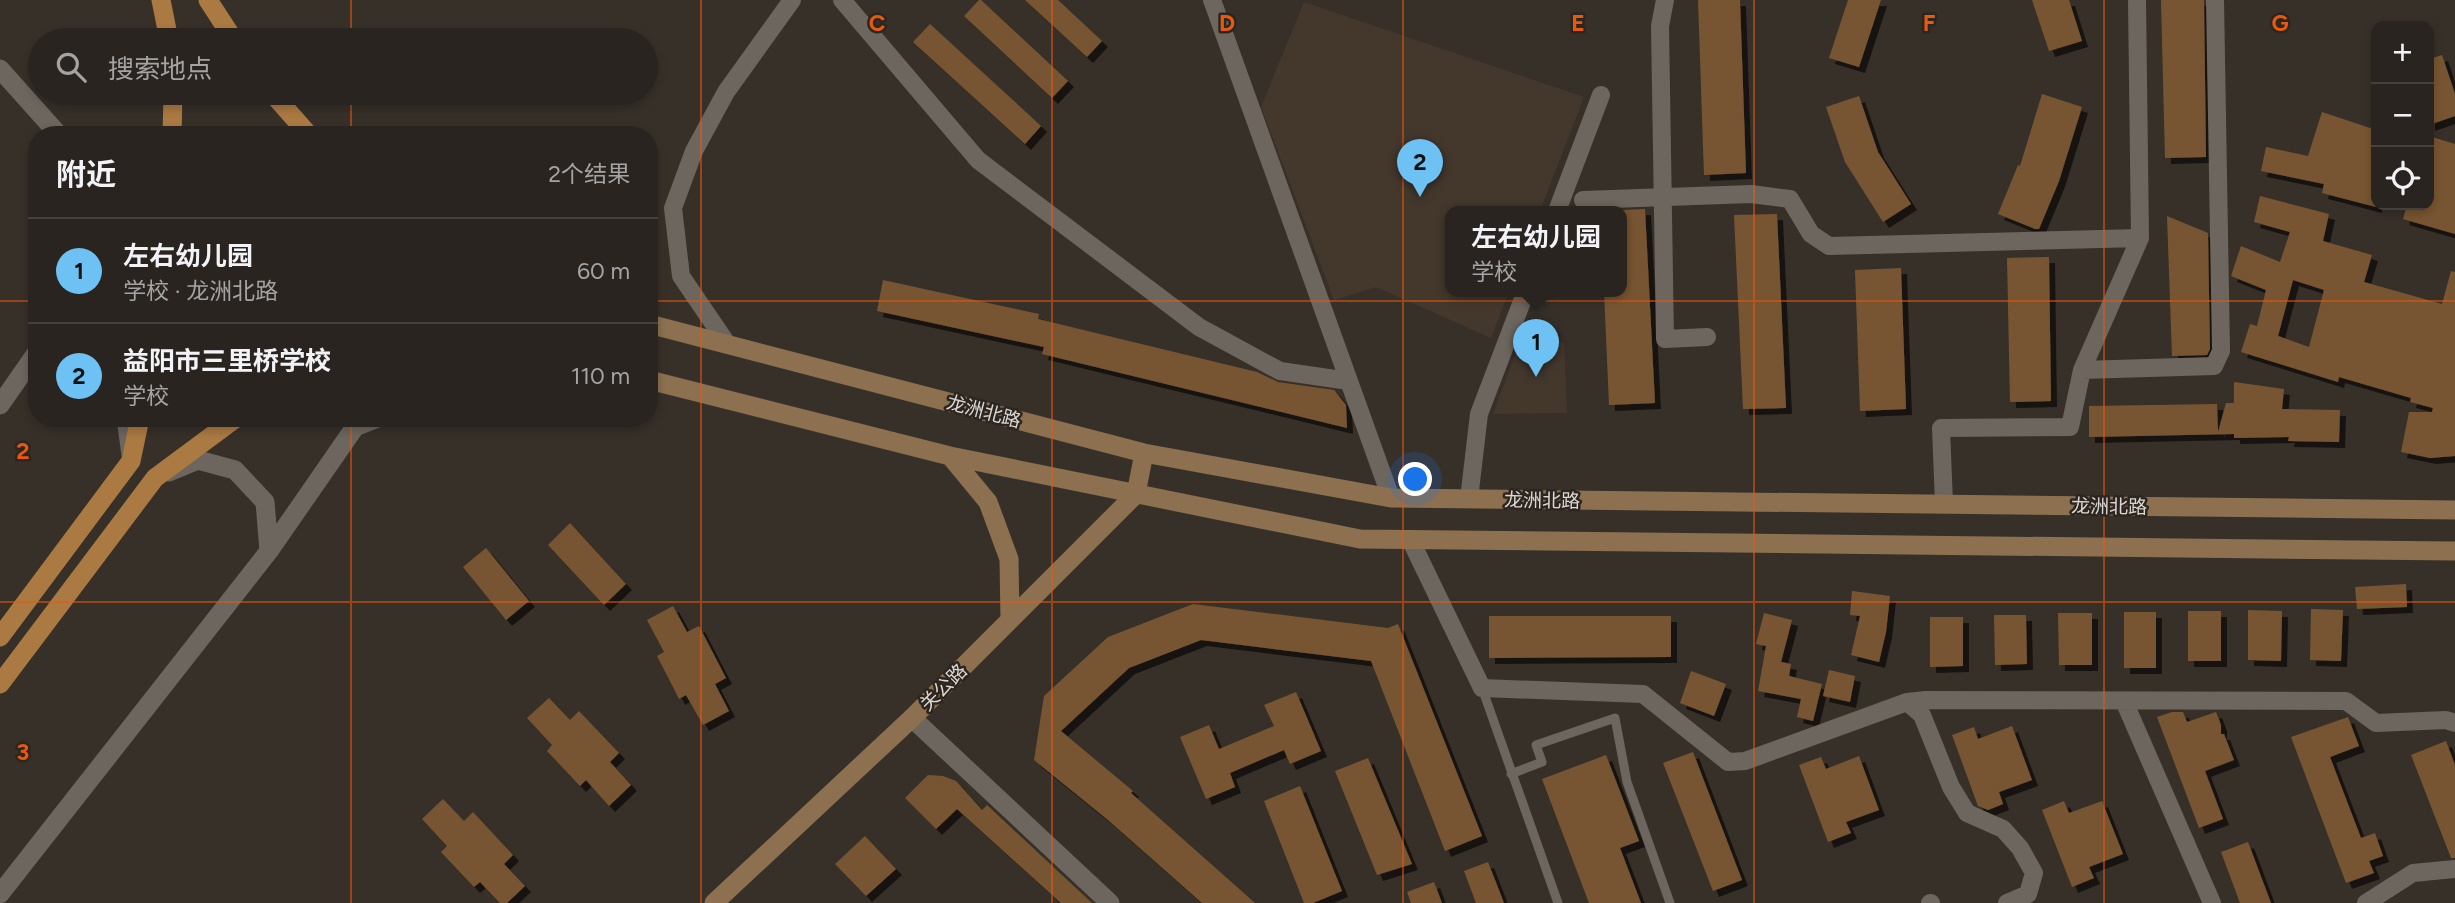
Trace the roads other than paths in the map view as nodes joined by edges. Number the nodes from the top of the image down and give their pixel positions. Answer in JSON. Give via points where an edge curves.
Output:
{"nodes":[{"id":1,"x":161,"y":0,"type":"edge"},
{"id":2,"x":208,"y":0,"type":"edge"},
{"id":3,"x":792,"y":0,"type":"edge"},
{"id":4,"x":842,"y":0,"type":"edge"},
{"id":5,"x":1212,"y":0,"type":"edge"},
{"id":6,"x":1665,"y":0,"type":"edge"},
{"id":7,"x":2137,"y":0,"type":"edge"},
{"id":8,"x":2215,"y":0,"type":"edge"},
{"id":9,"x":167,"y":28,"type":"edge"},
{"id":10,"x":226,"y":28,"type":"edge"},
{"id":11,"x":0,"y":69,"type":"edge"},
{"id":12,"x":1601,"y":95,"type":"dead end"},
{"id":13,"x":28,"y":100,"type":"edge"},
{"id":14,"x":32,"y":105,"type":"edge"},
{"id":15,"x":173,"y":105,"type":"edge"},
{"id":16,"x":283,"y":105,"type":"edge"},
{"id":17,"x":51,"y":126,"type":"edge"},
{"id":18,"x":172,"y":126,"type":"edge"},
{"id":19,"x":301,"y":126,"type":"edge"},
{"id":20,"x":1662,"y":197,"type":"junction"},
{"id":21,"x":1583,"y":200,"type":"dead end"},
{"id":22,"x":1559,"y":206,"type":"edge"},
{"id":23,"x":2140,"y":238,"type":"junction"},
{"id":24,"x":1524,"y":297,"type":"edge"},
{"id":25,"x":658,"y":326,"type":"edge"},
{"id":26,"x":1707,"y":337,"type":"dead end"},
{"id":27,"x":728,"y":345,"type":"junction"},
{"id":28,"x":28,"y":364,"type":"edge"},
{"id":29,"x":2082,"y":370,"type":"junction"},
{"id":30,"x":28,"y":375,"type":"edge"},
{"id":31,"x":1349,"y":381,"type":"junction"},
{"id":32,"x":658,"y":382,"type":"edge"},
{"id":33,"x":14,"y":383,"type":"junction"},
{"id":34,"x":0,"y":405,"type":"edge"},
{"id":35,"x":127,"y":427,"type":"edge"},
{"id":36,"x":138,"y":427,"type":"edge"},
{"id":37,"x":224,"y":427,"type":"edge"},
{"id":38,"x":352,"y":427,"type":"edge"},
{"id":39,"x":1144,"y":453,"type":"junction"},
{"id":40,"x":950,"y":456,"type":"junction"},
{"id":41,"x":131,"y":461,"type":"junction"},
{"id":42,"x":155,"y":478,"type":"junction"},
{"id":43,"x":1136,"y":494,"type":"junction"},
{"id":44,"x":1391,"y":498,"type":"junction"},
{"id":45,"x":1469,"y":499,"type":"junction"},
{"id":46,"x":1944,"y":504,"type":"junction"},
{"id":47,"x":2455,"y":510,"type":"edge"},
{"id":48,"x":1410,"y":539,"type":"junction"},
{"id":49,"x":269,"y":551,"type":"junction"},
{"id":50,"x":2455,"y":551,"type":"edge"},
{"id":51,"x":1010,"y":620,"type":"junction"},
{"id":52,"x":0,"y":637,"type":"edge"},
{"id":53,"x":0,"y":684,"type":"edge"},
{"id":54,"x":1482,"y":688,"type":"junction"},
{"id":55,"x":2124,"y":701,"type":"junction"},
{"id":56,"x":1907,"y":702,"type":"junction"},
{"id":57,"x":912,"y":718,"type":"junction"},
{"id":58,"x":2452,"y":719,"type":"edge"},
{"id":59,"x":1511,"y":774,"type":"junction"},
{"id":60,"x":2455,"y":869,"type":"edge"},
{"id":61,"x":0,"y":894,"type":"edge"},
{"id":62,"x":2392,"y":896,"type":"edge"},
{"id":63,"x":714,"y":903,"type":"edge"},
{"id":64,"x":1110,"y":903,"type":"edge"},
{"id":65,"x":1558,"y":903,"type":"edge"},
{"id":66,"x":1670,"y":903,"type":"edge"},
{"id":67,"x":2007,"y":903,"type":"edge"},
{"id":68,"x":2211,"y":903,"type":"edge"},
{"id":69,"x":2367,"y":903,"type":"edge"}],
"edges":[{"from":1,"to":9,"type":"main road"},
{"from":2,"to":10,"type":"main road"},
{"from":3,"to":27,"type":"street","via":[[726,92],[694,151],[673,208],[681,276]]},
{"from":4,"to":31,"type":"street","via":[[978,160],[1199,327],[1280,371]]},
{"from":5,"to":31,"type":"street"},
{"from":6,"to":20,"type":"street","via":[[1660,26]]},
{"from":7,"to":23,"type":"street"},
{"from":8,"to":29,"type":"street","via":[[2221,351],[2214,366]]},
{"from":11,"to":13,"type":"street"},
{"from":12,"to":22,"type":"street"},
{"from":14,"to":17,"type":"street"},
{"from":15,"to":18,"type":"main road"},
{"from":16,"to":19,"type":"main road"},
{"from":20,"to":21,"type":"street"},
{"from":20,"to":23,"type":"street","via":[[1751,194],[1790,199],[1811,234],[1829,246]]},
{"from":20,"to":26,"type":"street","via":[[1665,339]]},
{"from":23,"to":29,"type":"street"},
{"from":24,"to":45,"type":"street","via":[[1479,414]]},
{"from":25,"to":27,"type":"main road","name":"龙洲北路"},
{"from":27,"to":39,"type":"main road","name":"龙洲北路"},
{"from":28,"to":33,"type":"street"},
{"from":29,"to":46,"type":"street","via":[[2070,427],[1941,428]]},
{"from":30,"to":33,"type":"street"},
{"from":31,"to":44,"type":"street"},
{"from":32,"to":40,"type":"main road"},
{"from":33,"to":34,"type":"street"},
{"from":35,"to":41,"type":"street"},
{"from":36,"to":41,"type":"main road"},
{"from":37,"to":42,"type":"main road"},
{"from":38,"to":49,"type":"street"},
{"from":39,"to":43,"type":"main road"},
{"from":39,"to":44,"type":"main road","name":"龙洲北路"},
{"from":40,"to":43,"type":"main road"},
{"from":40,"to":51,"type":"main road","via":[[988,502],[1009,559]]},
{"from":41,"to":52,"type":"main road"},
{"from":42,"to":49,"type":"street","via":[[198,460],[235,470],[265,502]]},
{"from":42,"to":53,"type":"main road"},
{"from":43,"to":48,"type":"main road","via":[[1360,539]]},
{"from":43,"to":51,"type":"main road","name":"关公路"},
{"from":44,"to":45,"type":"main road","name":"龙洲北路"},
{"from":45,"to":46,"type":"main road","name":"龙洲北路"},
{"from":46,"to":47,"type":"main road","name":"龙洲北路"},
{"from":48,"to":50,"type":"main road"},
{"from":48,"to":54,"type":"street"},
{"from":49,"to":61,"type":"street"},
{"from":51,"to":57,"type":"main road","name":"关公路"},
{"from":54,"to":56,"type":"street","via":[[1643,694],[1728,762],[1745,761]]},
{"from":54,"to":59,"type":"lane"},
{"from":55,"to":56,"type":"street"},
{"from":55,"to":58,"type":"street","via":[[2346,701],[2376,723]]},
{"from":55,"to":68,"type":"street"},
{"from":56,"to":67,"type":"street","via":[[1922,715],[1951,787],[1967,813],[2003,829],[2034,873],[2028,894]]},
{"from":57,"to":63,"type":"main road","name":"关公路"},
{"from":57,"to":64,"type":"street"},
{"from":59,"to":65,"type":"lane"},
{"from":59,"to":66,"type":"lane","via":[[1542,762],[1536,745],[1615,718],[1627,782]]},
{"from":60,"to":62,"type":"street","via":[[2413,873]]},
{"from":62,"to":69,"type":"street"}]}
